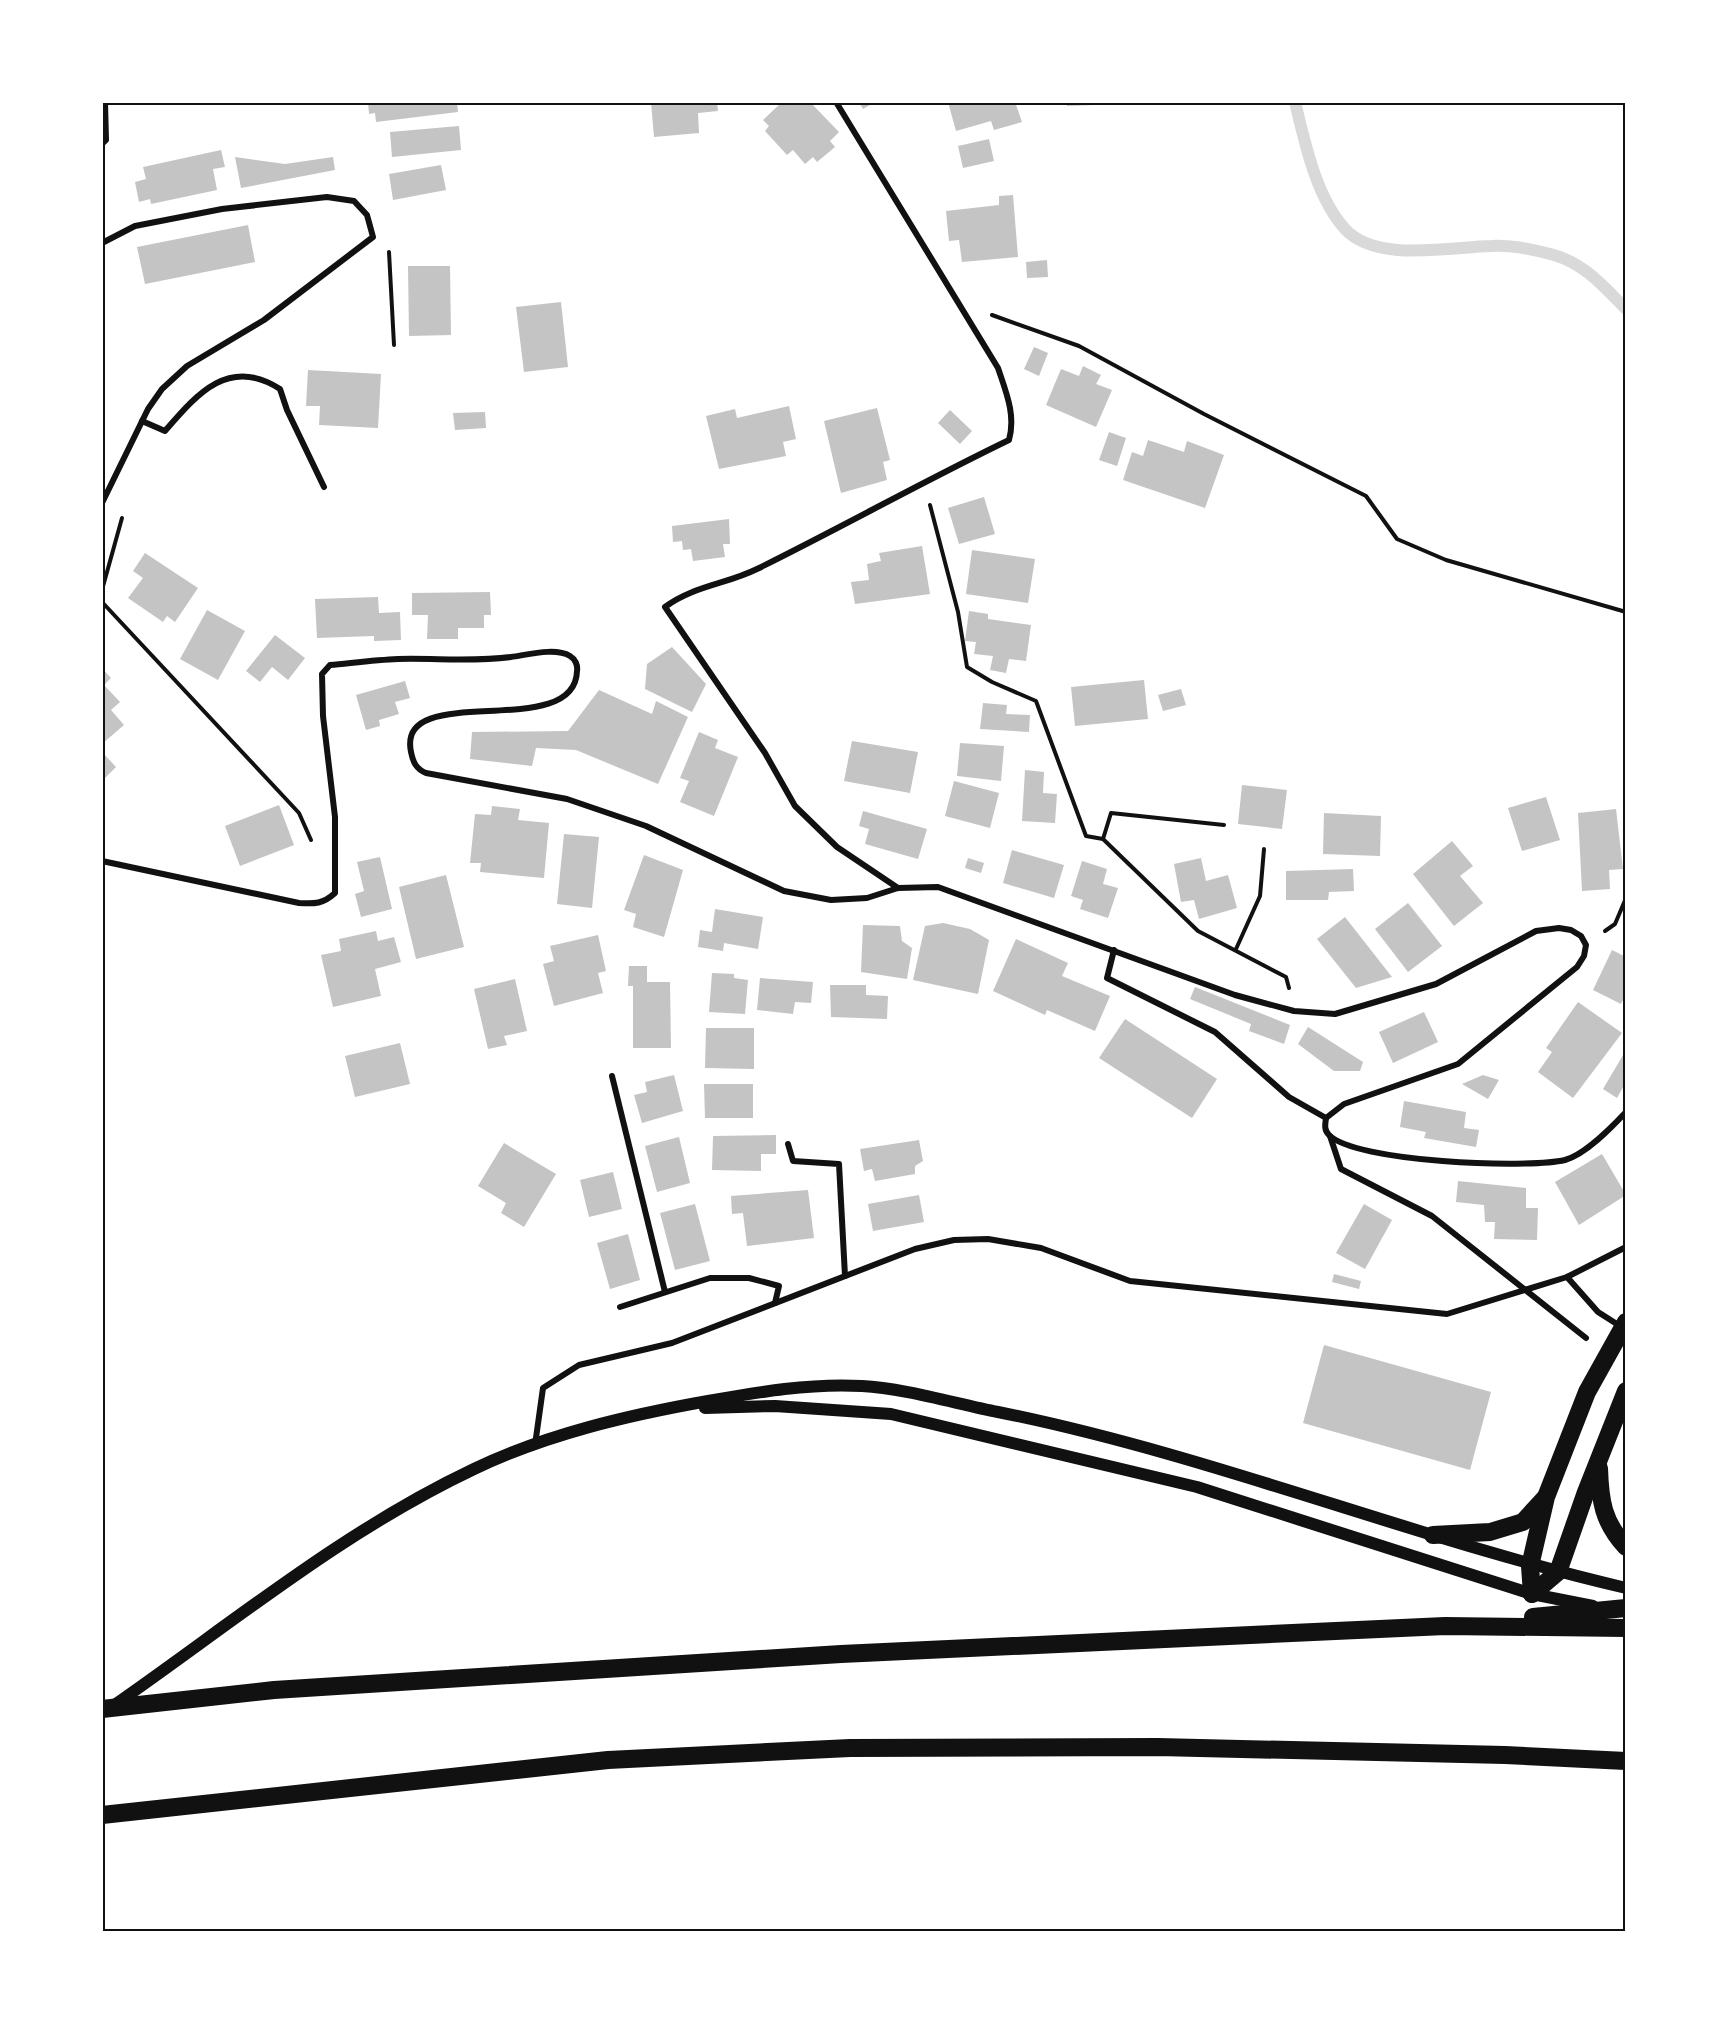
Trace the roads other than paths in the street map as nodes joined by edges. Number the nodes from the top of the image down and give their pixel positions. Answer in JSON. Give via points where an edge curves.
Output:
{"nodes":[{"id":1,"x":105,"y":102,"type":"edge"},
{"id":2,"x":836,"y":102,"type":"edge"},
{"id":3,"x":102,"y":144,"type":"edge"},
{"id":4,"x":102,"y":243,"type":"edge"},
{"id":5,"x":142,"y":421,"type":"junction"},
{"id":6,"x":324,"y":488,"type":"dead end"},
{"id":7,"x":102,"y":503,"type":"edge"},
{"id":8,"x":102,"y":861,"type":"edge"},
{"id":9,"x":898,"y":888,"type":"junction"},
{"id":10,"x":1114,"y":950,"type":"junction"},
{"id":11,"x":612,"y":1076,"type":"dead end"},
{"id":12,"x":1626,"y":1112,"type":"edge"},
{"id":13,"x":1326,"y":1118,"type":"junction"},
{"id":14,"x":1330,"y":1136,"type":"junction"},
{"id":15,"x":788,"y":1144,"type":"dead end"},
{"id":16,"x":1626,"y":1247,"type":"edge"},
{"id":17,"x":845,"y":1276,"type":"junction"},
{"id":18,"x":1567,"y":1277,"type":"junction"},
{"id":19,"x":1525,"y":1290,"type":"junction"},
{"id":20,"x":665,"y":1292,"type":"junction"},
{"id":21,"x":775,"y":1303,"type":"junction"},
{"id":22,"x":620,"y":1307,"type":"dead end"},
{"id":23,"x":1626,"y":1322,"type":"edge"},
{"id":24,"x":1626,"y":1330,"type":"edge"},
{"id":25,"x":1586,"y":1338,"type":"dead end"},
{"id":26,"x":1623,"y":1397,"type":"edge"},
{"id":27,"x":664,"y":1409,"type":"junction"},
{"id":28,"x":535,"y":1444,"type":"junction"},
{"id":29,"x":1598,"y":1466,"type":"junction"},
{"id":30,"x":1546,"y":1497,"type":"junction"},
{"id":31,"x":1433,"y":1535,"type":"junction"},
{"id":32,"x":1626,"y":1547,"type":"edge"},
{"id":33,"x":1530,"y":1566,"type":"junction"},
{"id":34,"x":1558,"y":1572,"type":"junction"},
{"id":35,"x":1626,"y":1588,"type":"edge"},
{"id":36,"x":1532,"y":1594,"type":"junction"},
{"id":37,"x":1626,"y":1608,"type":"edge"},
{"id":38,"x":1626,"y":1613,"type":"edge"},
{"id":39,"x":1445,"y":1626,"type":"junction"},
{"id":40,"x":1626,"y":1628,"type":"edge"},
{"id":41,"x":102,"y":1709,"type":"edge"},
{"id":42,"x":102,"y":1714,"type":"edge"},
{"id":43,"x":1626,"y":1761,"type":"edge"},
{"id":44,"x":102,"y":1815,"type":"edge"}],
"edges":[{"from":1,"to":3,"type":"street","via":[[106,140]]},
{"from":2,"to":9,"type":"street","via":[[998,368],[1010,403],[1009,440],[755,570],[680,596],[665,607],[765,753],[795,806],[837,846]]},
{"from":4,"to":5,"type":"street","via":[[135,226],[222,209],[327,196],[354,201],[367,215],[373,237],[264,320],[187,366],[162,389]]},
{"from":5,"to":6,"type":"street","via":[[165,431],[210,384],[242,375],[259,379],[280,389]]},
{"from":5,"to":7,"type":"street"},
{"from":8,"to":9,"type":"street","via":[[299,903],[328,900],[336,893],[335,816],[323,716],[325,669],[330,665],[398,659],[493,660],[540,653],[571,656],[577,673],[571,693],[533,708],[465,712],[427,720],[411,739],[414,764],[426,773],[567,799],[646,826],[784,891],[831,900],[867,898]]},
{"from":9,"to":10,"type":"street","via":[[938,887]]},
{"from":10,"to":13,"type":"street","via":[[1107,978],[1215,1032],[1289,1097]]},
{"from":10,"to":13,"type":"street","via":[[1236,995],[1281,1008],[1335,1014],[1436,984],[1536,932],[1571,930],[1581,936],[1586,945],[1577,967],[1458,1064],[1344,1104]]},
{"from":11,"to":20,"type":"street"},
{"from":12,"to":14,"type":"street","via":[[1591,1144],[1568,1159],[1550,1163],[1497,1166],[1422,1159],[1353,1147]]},
{"from":13,"to":14,"type":"street","via":[[1325,1128]]},
{"from":14,"to":19,"type":"street","via":[[1341,1169],[1432,1216]]},
{"from":15,"to":17,"type":"street","via":[[793,1161],[839,1164]]},
{"from":16,"to":18,"type":"street"},
{"from":17,"to":19,"type":"street","via":[[915,1249],[954,1240],[988,1239],[1041,1248],[1130,1281],[1409,1312],[1447,1314]]},
{"from":17,"to":21,"type":"street"},
{"from":18,"to":19,"type":"street"},
{"from":18,"to":24,"type":"street","via":[[1598,1312]]},
{"from":19,"to":25,"type":"street"},
{"from":20,"to":21,"type":"street","via":[[710,1278],[749,1278],[779,1286]]},
{"from":20,"to":22,"type":"street"},
{"from":21,"to":28,"type":"street","via":[[672,1342],[579,1365],[543,1388]]},
{"from":23,"to":30,"type":"highway","via":[[1587,1392]]},
{"from":26,"to":29,"type":"highway"},
{"from":27,"to":28,"type":"main road"},
{"from":27,"to":31,"type":"main road","via":[[775,1389],[866,1386],[1093,1432]]},
{"from":27,"to":36,"type":"main road","via":[[775,1406],[891,1414],[1197,1487]]},
{"from":28,"to":42,"type":"main road","via":[[474,1469],[349,1540],[291,1577]]},
{"from":29,"to":32,"type":"highway","via":[[1600,1503],[1614,1534]]},
{"from":29,"to":34,"type":"highway"},
{"from":30,"to":31,"type":"highway","via":[[1523,1522],[1490,1532]]},
{"from":30,"to":33,"type":"highway"},
{"from":31,"to":33,"type":"main road"},
{"from":33,"to":34,"type":"main road"},
{"from":33,"to":36,"type":"highway"},
{"from":34,"to":35,"type":"main road"},
{"from":34,"to":36,"type":"highway"},
{"from":36,"to":38,"type":"main road"},
{"from":37,"to":39,"type":"highway"},
{"from":39,"to":40,"type":"highway"},
{"from":39,"to":41,"type":"highway","via":[[841,1654],[274,1690]]},
{"from":43,"to":44,"type":"highway","via":[[1158,1748],[850,1748],[608,1760]]}]}
